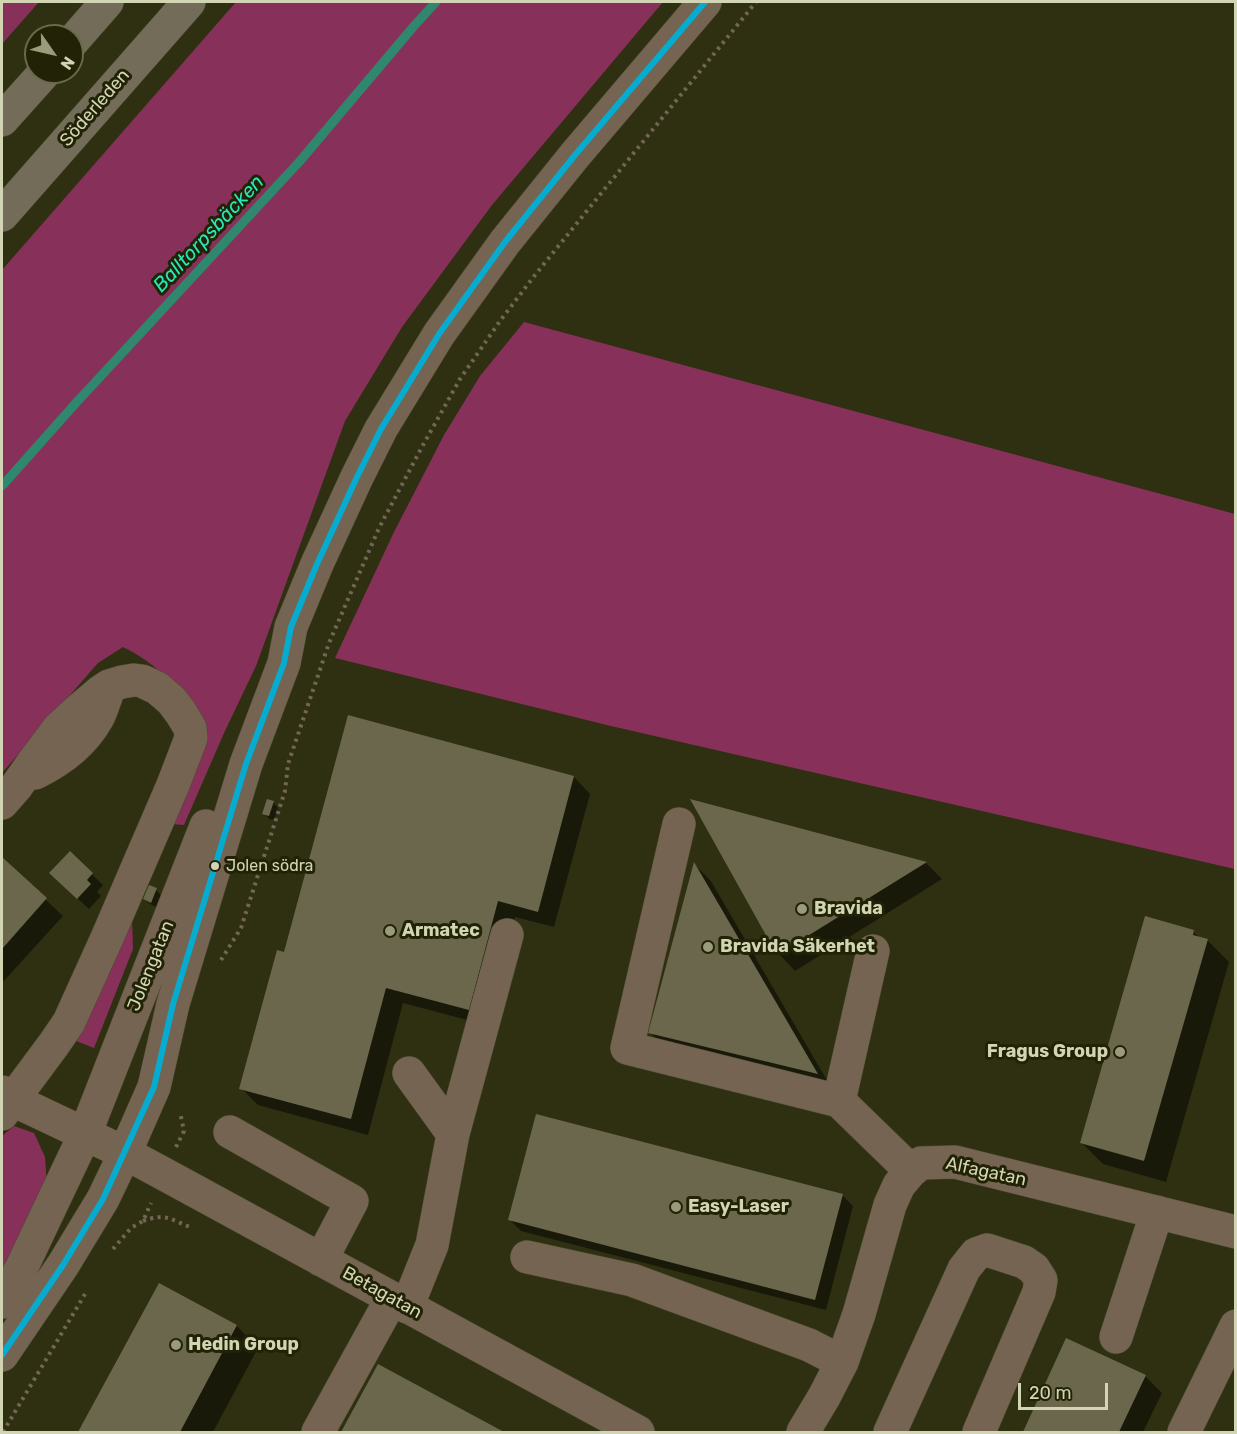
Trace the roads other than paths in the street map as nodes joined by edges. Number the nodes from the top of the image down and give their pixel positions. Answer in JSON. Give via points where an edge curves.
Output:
{"nodes":[{"id":1,"x":107,"y":2,"type":"edge"},
{"id":2,"x":189,"y":2,"type":"edge"},
{"id":3,"x":705,"y":2,"type":"edge"},
{"id":4,"x":84,"y":28,"type":"edge"},
{"id":5,"x":34,"y":84,"type":"edge"},
{"id":6,"x":2,"y":120,"type":"edge"},
{"id":7,"x":2,"y":215,"type":"edge"},
{"id":8,"x":291,"y":627,"type":"junction"},
{"id":9,"x":2,"y":803,"type":"edge"},
{"id":10,"x":679,"y":824,"type":"dead end"},
{"id":11,"x":507,"y":935,"type":"dead end"},
{"id":12,"x":873,"y":951,"type":"dead end"},
{"id":13,"x":409,"y":1072,"type":"dead end"},
{"id":14,"x":839,"y":1101,"type":"junction"},
{"id":15,"x":5,"y":1102,"type":"edge"},
{"id":16,"x":230,"y":1132,"type":"dead end"},
{"id":17,"x":85,"y":1134,"type":"junction"},
{"id":18,"x":453,"y":1134,"type":"junction"},
{"id":19,"x":125,"y":1153,"type":"junction"},
{"id":20,"x":911,"y":1171,"type":"junction"},
{"id":21,"x":1157,"y":1212,"type":"junction"},
{"id":22,"x":1236,"y":1232,"type":"edge"},
{"id":23,"x":527,"y":1257,"type":"dead end"},
{"id":24,"x":321,"y":1260,"type":"junction"},
{"id":25,"x":2,"y":1302,"type":"edge"},
{"id":26,"x":400,"y":1302,"type":"junction"},
{"id":27,"x":1236,"y":1326,"type":"edge"},
{"id":28,"x":1116,"y":1337,"type":"dead end"},
{"id":29,"x":2,"y":1355,"type":"edge"},
{"id":30,"x":842,"y":1362,"type":"junction"},
{"id":31,"x":1187,"y":1431,"type":"edge"},
{"id":32,"x":318,"y":1432,"type":"edge"},
{"id":33,"x":638,"y":1432,"type":"edge"},
{"id":34,"x":803,"y":1432,"type":"edge"},
{"id":35,"x":890,"y":1432,"type":"edge"},
{"id":36,"x":979,"y":1432,"type":"edge"}],
"edges":[{"from":1,"to":4,"type":"highway"},
{"from":2,"to":7,"type":"highway","name":"Söderleden"},
{"from":3,"to":8,"type":"street","name":"Jolengatan","via":[[505,242],[439,334],[381,429]]},
{"from":5,"to":6,"type":"highway"},
{"from":8,"to":17,"type":"street","name":"Jolengatan","via":[[268,656]]},
{"from":8,"to":19,"type":"street","name":"Jolengatan","via":[[284,663],[246,764],[172,1004],[154,1087]]},
{"from":9,"to":15,"type":"street","via":[[59,728],[109,686],[134,680],[157,688],[172,701],[190,728],[191,738],[176,776],[69,1022]]},
{"from":10,"to":14,"type":"street","via":[[627,1048]]},
{"from":11,"to":18,"type":"street"},
{"from":12,"to":14,"type":"street"},
{"from":13,"to":18,"type":"street"},
{"from":14,"to":20,"type":"street"},
{"from":15,"to":17,"type":"street","name":"Betagatan"},
{"from":16,"to":24,"type":"street","via":[[352,1201]]},
{"from":17,"to":19,"type":"street","name":"Betagatan"},
{"from":17,"to":25,"type":"street","name":"Jolengatan"},
{"from":18,"to":26,"type":"street","via":[[432,1245]]},
{"from":19,"to":24,"type":"street","name":"Betagatan"},
{"from":19,"to":29,"type":"street","name":"Jolengatan","via":[[103,1199],[63,1265]]},
{"from":20,"to":21,"type":"street","name":"Alfagatan","via":[[921,1163],[955,1162]]},
{"from":20,"to":30,"type":"street","via":[[890,1205]]},
{"from":21,"to":22,"type":"street","name":"Alfagatan"},
{"from":21,"to":28,"type":"street"},
{"from":23,"to":30,"type":"street","via":[[632,1280],[809,1345]]},
{"from":24,"to":26,"type":"street","name":"Betagatan"},
{"from":26,"to":32,"type":"street"},
{"from":26,"to":33,"type":"street","name":"Betagatan"},
{"from":27,"to":31,"type":"street"},
{"from":30,"to":34,"type":"street"},
{"from":35,"to":36,"type":"street","via":[[964,1269],[976,1254],[987,1251],[1024,1262],[1035,1269],[1041,1280]]}]}
